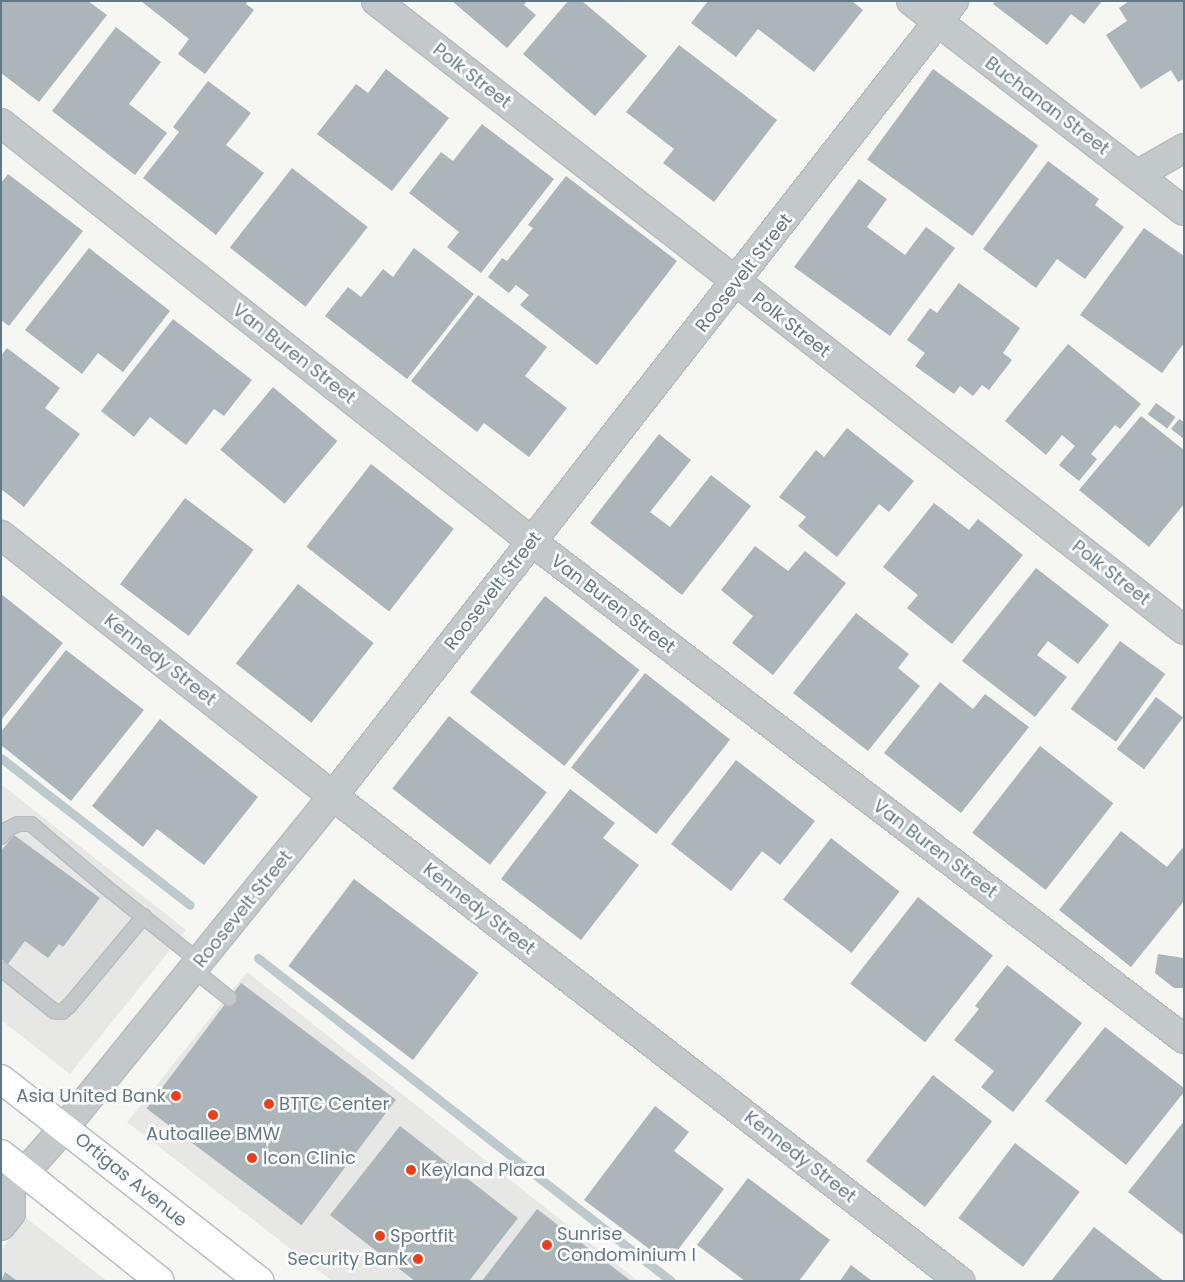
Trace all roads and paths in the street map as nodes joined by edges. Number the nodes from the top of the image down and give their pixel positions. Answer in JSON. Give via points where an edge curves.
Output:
{"nodes":[{"id":1,"x":376,"y":1,"type":"edge"},
{"id":2,"x":911,"y":1,"type":"edge"},
{"id":3,"x":954,"y":1,"type":"edge"},
{"id":4,"x":938,"y":22,"type":"junction"},
{"id":5,"x":1,"y":123,"type":"edge"},
{"id":6,"x":1184,"y":148,"type":"edge"},
{"id":7,"x":1137,"y":175,"type":"junction"},
{"id":8,"x":1184,"y":211,"type":"edge"},
{"id":9,"x":736,"y":283,"type":"junction"},
{"id":10,"x":1,"y":535,"type":"edge"},
{"id":11,"x":531,"y":542,"type":"junction"},
{"id":12,"x":1184,"y":630,"type":"edge"},
{"id":13,"x":333,"y":796,"type":"junction"},
{"id":14,"x":1,"y":837,"type":"edge"},
{"id":15,"x":144,"y":916,"type":"junction"},
{"id":16,"x":197,"y":966,"type":"junction"},
{"id":17,"x":1,"y":969,"type":"edge"},
{"id":18,"x":229,"y":998,"type":"dead end"},
{"id":19,"x":1184,"y":1039,"type":"edge"},
{"id":20,"x":1,"y":1079,"type":"edge"},
{"id":21,"x":65,"y":1127,"type":"junction"},
{"id":22,"x":1,"y":1154,"type":"edge"},
{"id":23,"x":11,"y":1185,"type":"edge"},
{"id":24,"x":1,"y":1226,"type":"edge"},
{"id":25,"x":137,"y":1270,"type":"edge"},
{"id":26,"x":160,"y":1281,"type":"edge"},
{"id":27,"x":260,"y":1281,"type":"edge"},
{"id":28,"x":960,"y":1281,"type":"edge"}],
"edges":[{"from":1,"to":9,"type":"street","name":"Polk Street"},
{"from":2,"to":4,"type":"street","name":"Buchanan Street"},
{"from":3,"to":4,"type":"street","name":"Roosevelt Street"},
{"from":4,"to":7,"type":"street","name":"Buchanan Street"},
{"from":4,"to":9,"type":"street","name":"Roosevelt Street"},
{"from":5,"to":11,"type":"street","name":"Van Buren Street"},
{"from":6,"to":7,"type":"street"},
{"from":7,"to":8,"type":"street","name":"Buchanan Street"},
{"from":9,"to":11,"type":"street","name":"Roosevelt Street"},
{"from":9,"to":12,"type":"street","name":"Polk Street"},
{"from":10,"to":13,"type":"street","name":"Kennedy Street"},
{"from":11,"to":13,"type":"street","name":"Roosevelt Street"},
{"from":11,"to":19,"type":"street","name":"Van Buren Street"},
{"from":13,"to":16,"type":"street","name":"Roosevelt Street"},
{"from":13,"to":28,"type":"street","name":"Kennedy Street"},
{"from":14,"to":15,"type":"lane","via":[[18,824],[32,824]]},
{"from":15,"to":16,"type":"lane"},
{"from":15,"to":17,"type":"lane","via":[[62,1012],[54,1010]]},
{"from":16,"to":18,"type":"lane"},
{"from":16,"to":21,"type":"street","name":"Roosevelt Street"},
{"from":20,"to":21,"type":"main road","name":"Ortigas Avenue"},
{"from":21,"to":23,"type":"street","name":"Roosevelt Street"},
{"from":21,"to":27,"type":"main road","name":"Ortigas Avenue"},
{"from":22,"to":23,"type":"main road"},
{"from":23,"to":24,"type":"street","via":[[11,1213]]},
{"from":23,"to":25,"type":"main road"},
{"from":25,"to":26,"type":"main road"}]}
